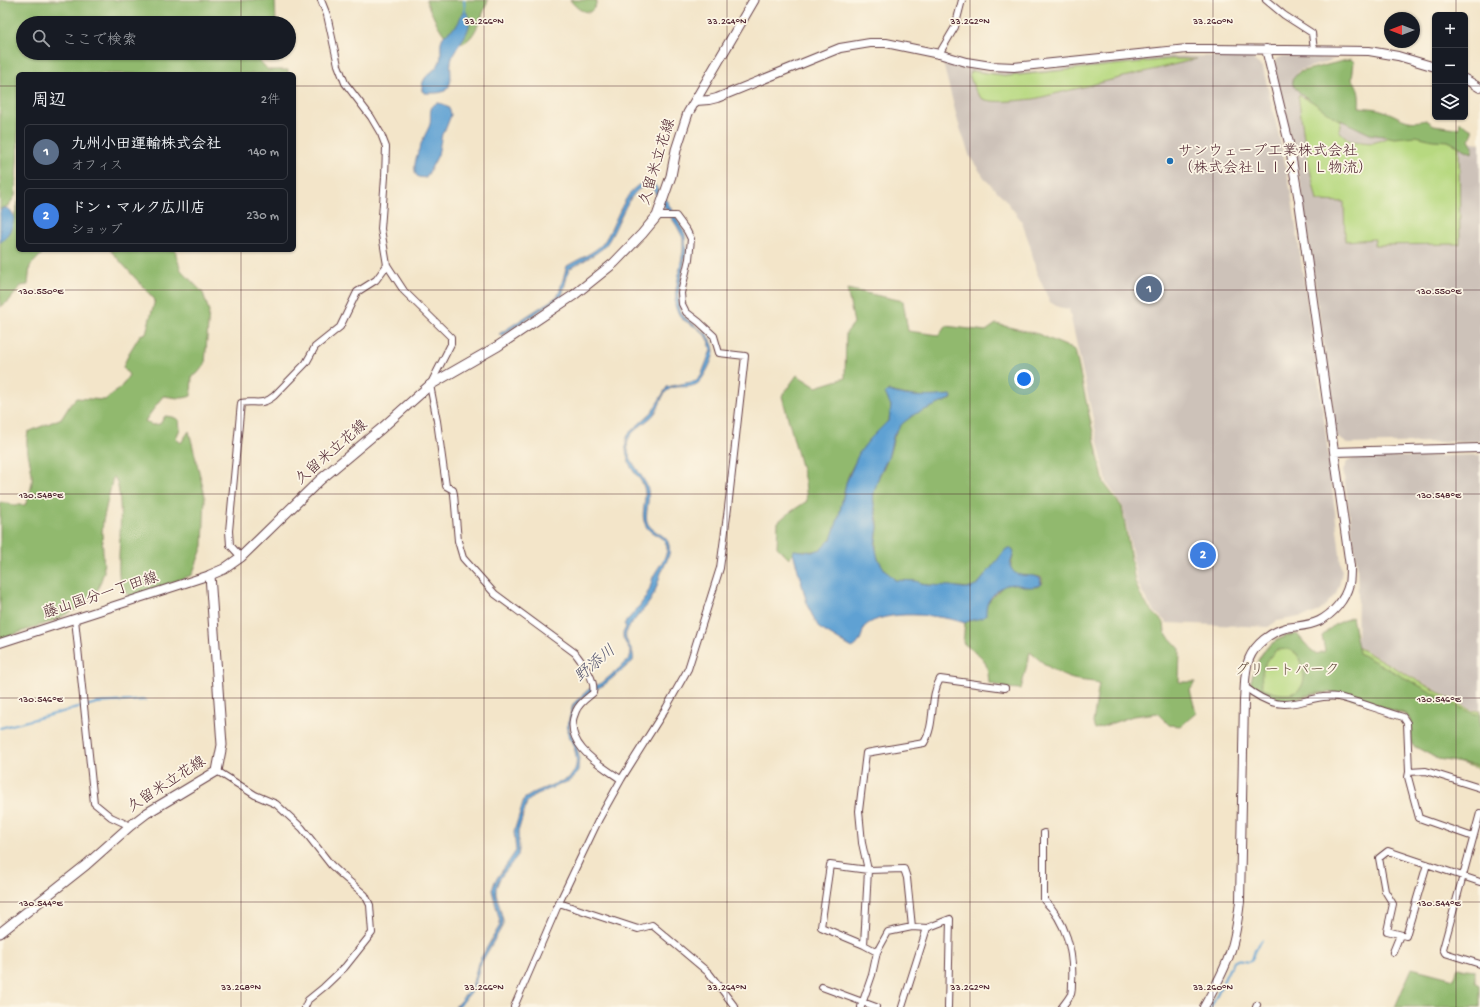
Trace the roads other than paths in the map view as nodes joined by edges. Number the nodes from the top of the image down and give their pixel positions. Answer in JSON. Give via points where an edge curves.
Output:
{"nodes":[{"id":1,"x":321,"y":0,"type":"edge"},
{"id":2,"x":754,"y":0,"type":"edge"},
{"id":3,"x":962,"y":0,"type":"edge"},
{"id":4,"x":1266,"y":0,"type":"edge"},
{"id":5,"x":1266,"y":49,"type":"junction"},
{"id":6,"x":1314,"y":51,"type":"junction"},
{"id":7,"x":939,"y":54,"type":"junction"},
{"id":8,"x":1432,"y":66,"type":"edge"},
{"id":9,"x":1468,"y":81,"type":"edge"},
{"id":10,"x":1480,"y":88,"type":"edge"},
{"id":11,"x":696,"y":101,"type":"junction"},
{"id":12,"x":656,"y":216,"type":"junction"},
{"id":13,"x":387,"y":265,"type":"junction"},
{"id":14,"x":430,"y":385,"type":"junction"},
{"id":15,"x":1480,"y":448,"type":"edge"},
{"id":16,"x":1334,"y":452,"type":"junction"},
{"id":17,"x":240,"y":557,"type":"junction"},
{"id":18,"x":210,"y":575,"type":"junction"},
{"id":19,"x":75,"y":619,"type":"junction"},
{"id":20,"x":0,"y":643,"type":"edge"},
{"id":21,"x":1245,"y":687,"type":"junction"},
{"id":22,"x":1005,"y":688,"type":"dead end"},
{"id":23,"x":218,"y":771,"type":"junction"},
{"id":24,"x":1409,"y":772,"type":"junction"},
{"id":25,"x":622,"y":778,"type":"junction"},
{"id":26,"x":1480,"y":788,"type":"edge"},
{"id":27,"x":1480,"y":812,"type":"edge"},
{"id":28,"x":130,"y":826,"type":"junction"},
{"id":29,"x":1044,"y":833,"type":"dead end"},
{"id":30,"x":1473,"y":837,"type":"junction"},
{"id":31,"x":1427,"y":864,"type":"junction"},
{"id":32,"x":868,"y":870,"type":"junction"},
{"id":33,"x":1463,"y":876,"type":"junction"},
{"id":34,"x":1480,"y":882,"type":"edge"},
{"id":35,"x":559,"y":903,"type":"junction"},
{"id":36,"x":912,"y":927,"type":"junction"},
{"id":37,"x":927,"y":928,"type":"junction"},
{"id":38,"x":0,"y":933,"type":"edge"},
{"id":39,"x":1400,"y":935,"type":"junction"},
{"id":40,"x":864,"y":946,"type":"junction"},
{"id":41,"x":877,"y":952,"type":"junction"},
{"id":42,"x":1393,"y":952,"type":"dead end"},
{"id":43,"x":1480,"y":963,"type":"edge"},
{"id":44,"x":822,"y":987,"type":"dead end"},
{"id":45,"x":861,"y":1005,"type":"edge"},
{"id":46,"x":305,"y":1007,"type":"edge"},
{"id":47,"x":514,"y":1007,"type":"edge"},
{"id":48,"x":735,"y":1007,"type":"edge"},
{"id":49,"x":876,"y":1007,"type":"edge"},
{"id":50,"x":902,"y":1007,"type":"edge"},
{"id":51,"x":948,"y":1007,"type":"edge"},
{"id":52,"x":1062,"y":1007,"type":"edge"},
{"id":53,"x":1204,"y":1007,"type":"edge"}],
"edges":[{"from":1,"to":13,"type":"street","via":[[345,83],[371,117],[386,147],[381,230]]},
{"from":2,"to":11,"type":"main road","name":"久留米立花線"},
{"from":3,"to":7,"type":"street","via":[[955,27]]},
{"from":4,"to":6,"type":"street","via":[[1312,33]]},
{"from":5,"to":6,"type":"street"},
{"from":5,"to":7,"type":"street","via":[[1187,49],[1014,67],[979,64]]},
{"from":5,"to":16,"type":"street","via":[[1289,144],[1299,200]]},
{"from":6,"to":8,"type":"street","via":[[1369,51]]},
{"from":7,"to":11,"type":"street","via":[[886,43],[856,44],[840,48],[717,98]]},
{"from":9,"to":10,"type":"street"},
{"from":11,"to":12,"type":"main road","name":"久留米立花線","via":[[682,129],[671,176]]},
{"from":12,"to":14,"type":"main road","name":"久留米立花線","via":[[614,263],[574,295],[498,346]]},
{"from":12,"to":25,"type":"street","via":[[676,216],[691,239],[690,259],[681,293],[686,312],[714,336],[719,353],[745,356],[720,568],[688,669]]},
{"from":13,"to":14,"type":"street","via":[[404,291],[450,337],[451,344]]},
{"from":13,"to":17,"type":"street","via":[[376,280],[357,292],[340,327],[315,347],[306,363],[274,396],[262,403],[241,403],[229,531],[230,545]]},
{"from":14,"to":17,"type":"main road","name":"久留米立花線","via":[[320,480]]},
{"from":14,"to":25,"type":"street","via":[[441,461],[446,486],[453,490],[454,494],[458,541],[463,558],[494,594],[575,653],[594,687],[593,693],[576,711],[572,726],[574,734],[588,757]]},
{"from":15,"to":16,"type":"street"},
{"from":16,"to":21,"type":"street","via":[[1350,566],[1349,584],[1342,600],[1332,613],[1319,621],[1285,628],[1271,634],[1258,645],[1249,659]]},
{"from":17,"to":18,"type":"main road","name":"久留米立花線","via":[[224,569]]},
{"from":18,"to":19,"type":"street","name":"藤山国分一丁田線"},
{"from":18,"to":23,"type":"main road","name":"久留米立花線","via":[[222,745]]},
{"from":19,"to":20,"type":"street","name":"藤山国分一丁田線"},
{"from":19,"to":28,"type":"street","via":[[94,803],[111,817]]},
{"from":21,"to":24,"type":"street","via":[[1257,696],[1282,705],[1323,696],[1338,697],[1403,717],[1407,723]]},
{"from":21,"to":53,"type":"street","via":[[1240,901],[1230,953],[1220,980]]},
{"from":22,"to":32,"type":"street","via":[[940,679],[936,686],[929,735],[924,743],[866,753],[860,811],[862,843]]},
{"from":23,"to":28,"type":"main road","name":"久留米立花線","via":[[147,813]]},
{"from":23,"to":46,"type":"street","via":[[288,813],[331,865],[365,895],[370,905],[372,933],[345,967],[308,1000]]},
{"from":24,"to":26,"type":"street","via":[[1426,771]]},
{"from":24,"to":30,"type":"street","via":[[1408,777],[1419,818]]},
{"from":25,"to":35,"type":"street","via":[[599,819]]},
{"from":27,"to":30,"type":"street"},
{"from":28,"to":38,"type":"main road","name":"久留米立花線","via":[[86,866]]},
{"from":29,"to":52,"type":"street","via":[[1044,900],[1060,921],[1068,940],[1073,970],[1071,994]]},
{"from":30,"to":33,"type":"street"},
{"from":31,"to":33,"type":"street"},
{"from":31,"to":39,"type":"street","via":[[1406,936]]},
{"from":31,"to":39,"type":"street","via":[[1388,851],[1379,858],[1385,891],[1393,904],[1387,931]]},
{"from":32,"to":36,"type":"street","via":[[904,869]]},
{"from":32,"to":40,"type":"street"},
{"from":32,"to":40,"type":"street","via":[[830,865],[821,926]]},
{"from":33,"to":34,"type":"street"},
{"from":33,"to":43,"type":"street","via":[[1443,949],[1445,953]]},
{"from":35,"to":47,"type":"street"},
{"from":35,"to":48,"type":"street","via":[[638,930],[652,925],[710,973]]},
{"from":36,"to":37,"type":"street"},
{"from":36,"to":41,"type":"street","via":[[888,932]]},
{"from":37,"to":50,"type":"street"},
{"from":37,"to":51,"type":"street","via":[[950,920]]},
{"from":39,"to":42,"type":"street"},
{"from":40,"to":41,"type":"street"},
{"from":41,"to":45,"type":"street"},
{"from":44,"to":45,"type":"street"},
{"from":45,"to":49,"type":"street"}]}
